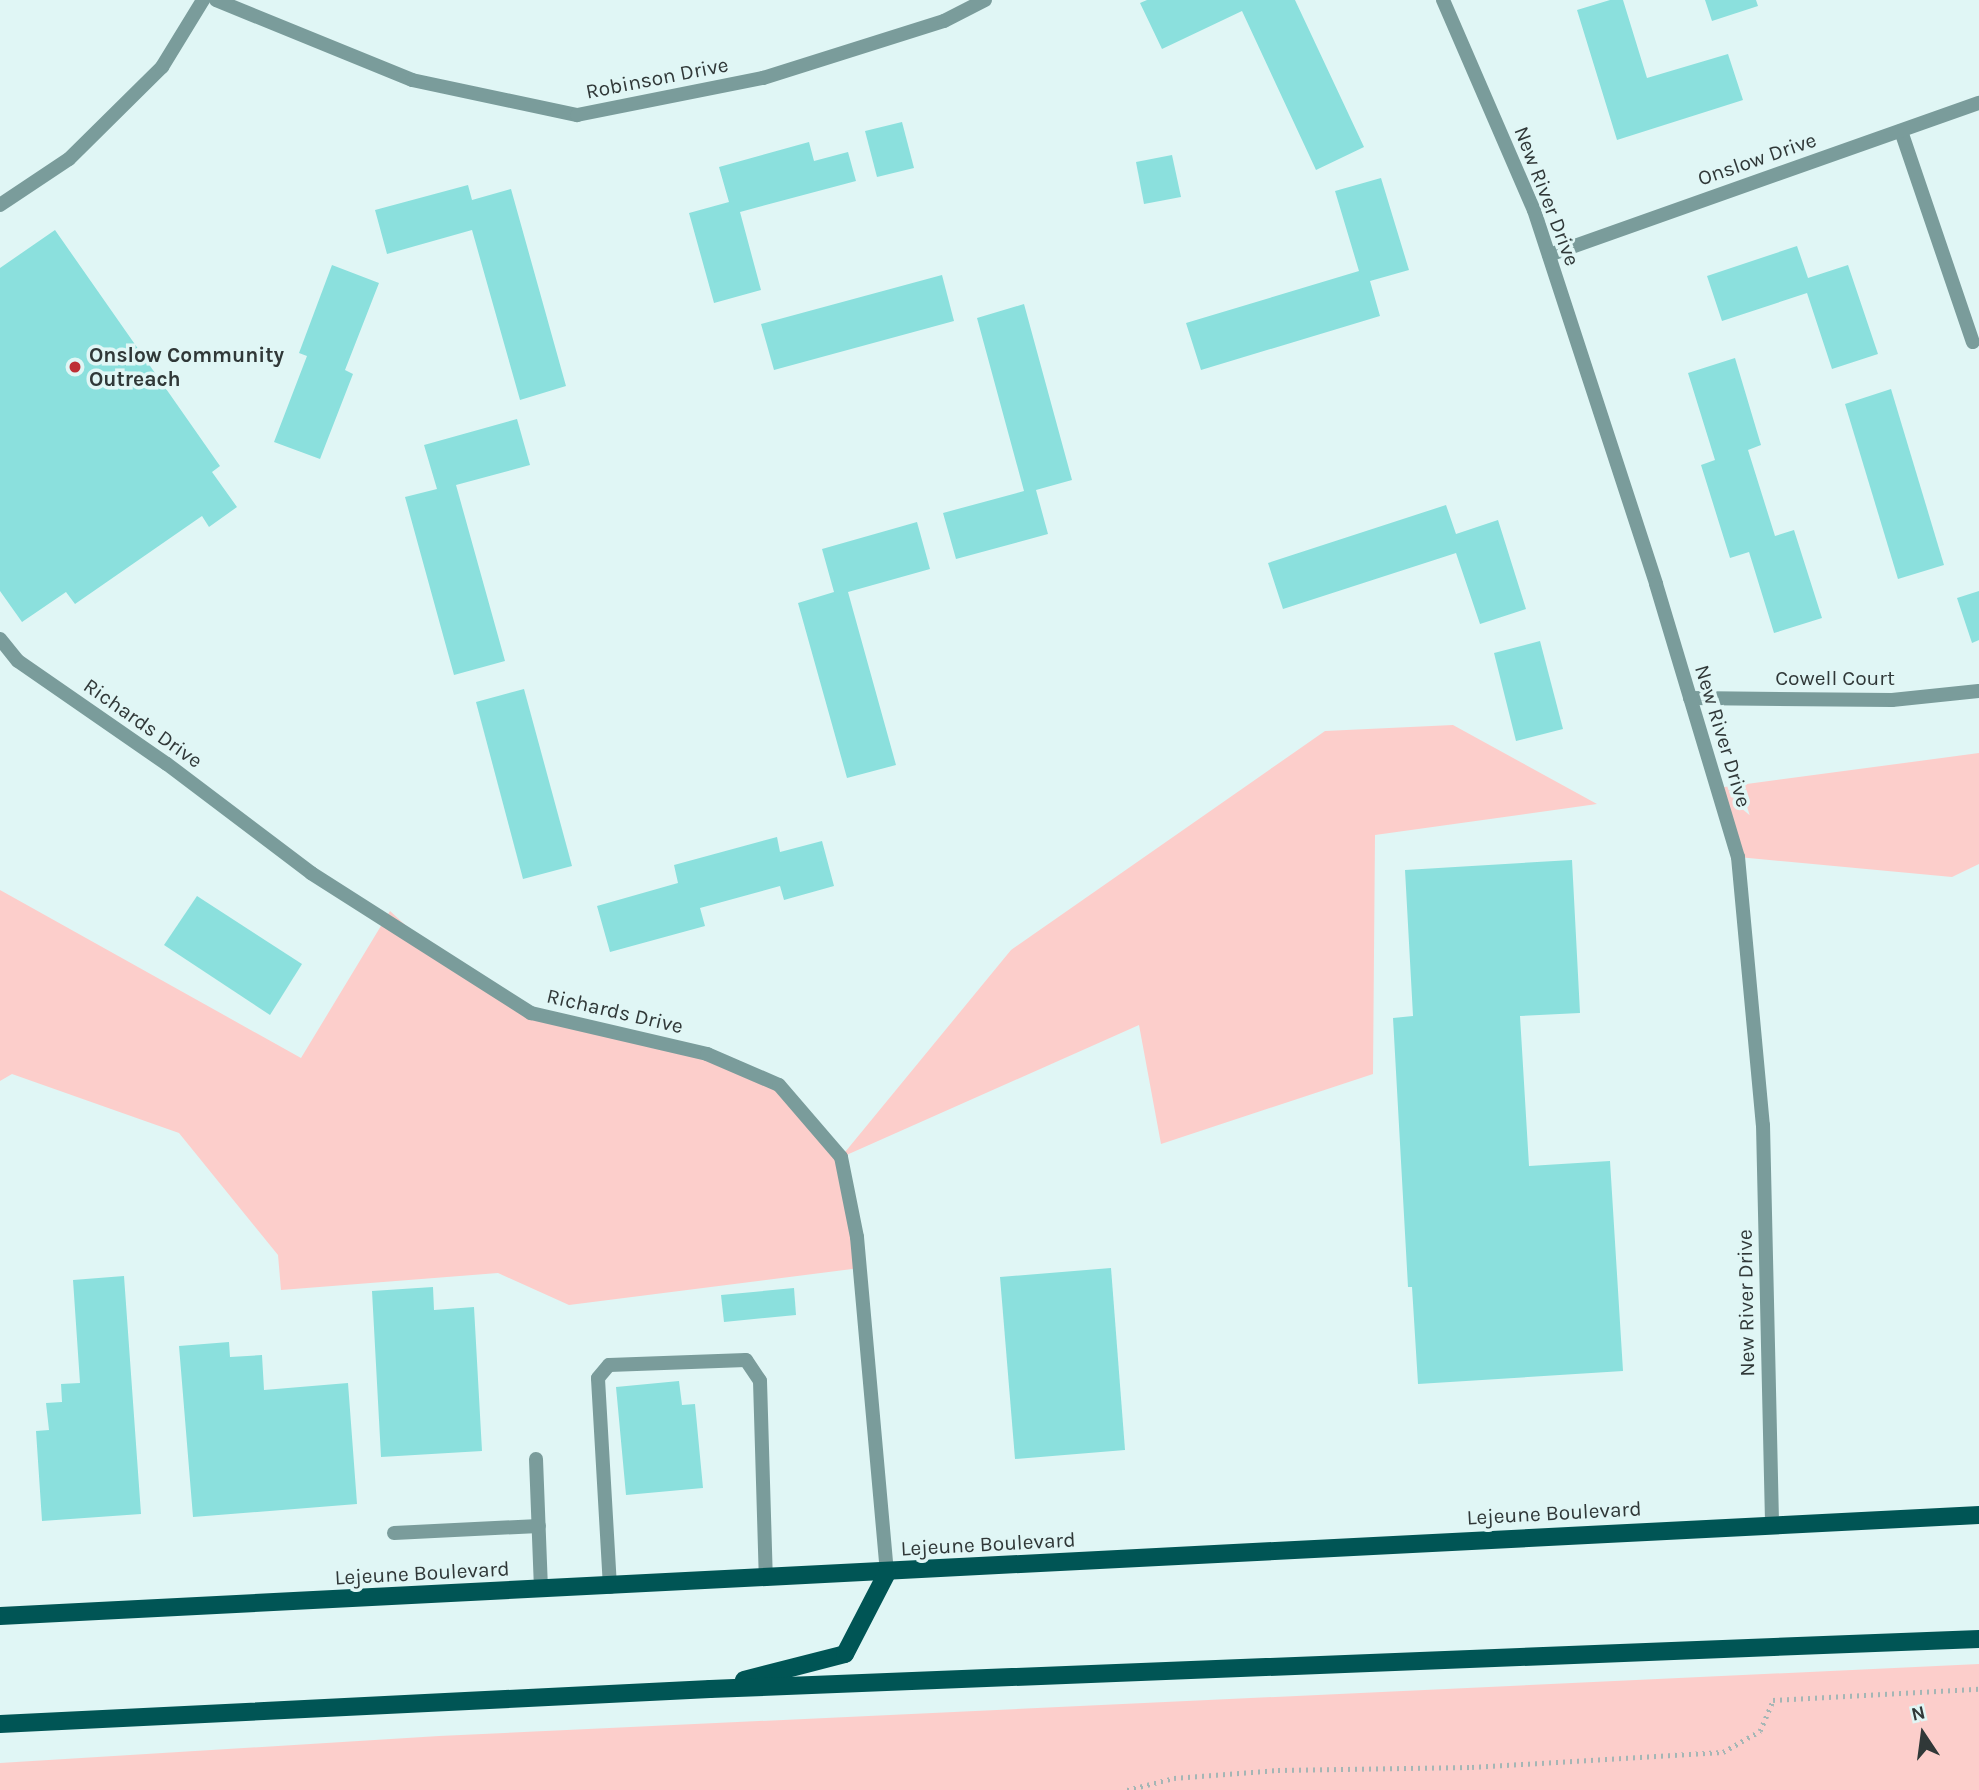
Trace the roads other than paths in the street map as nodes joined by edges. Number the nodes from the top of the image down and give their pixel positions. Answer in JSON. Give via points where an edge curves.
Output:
{"nodes":[{"id":1,"x":203,"y":0,"type":"edge"},
{"id":2,"x":216,"y":0,"type":"edge"},
{"id":3,"x":985,"y":0,"type":"edge"},
{"id":4,"x":1443,"y":0,"type":"edge"},
{"id":5,"x":1979,"y":103,"type":"edge"},
{"id":6,"x":1901,"y":131,"type":"junction"},
{"id":7,"x":0,"y":205,"type":"edge"},
{"id":8,"x":1549,"y":255,"type":"junction"},
{"id":9,"x":1973,"y":342,"type":"dead end"},
{"id":10,"x":0,"y":639,"type":"edge"},
{"id":11,"x":1979,"y":691,"type":"edge"},
{"id":12,"x":1690,"y":698,"type":"junction"},
{"id":13,"x":536,"y":1459,"type":"dead end"},
{"id":14,"x":1979,"y":1515,"type":"edge"},
{"id":15,"x":1772,"y":1524,"type":"junction"},
{"id":16,"x":539,"y":1526,"type":"junction"},
{"id":17,"x":394,"y":1533,"type":"dead end"},
{"id":18,"x":887,"y":1573,"type":"junction"},
{"id":19,"x":766,"y":1579,"type":"junction"},
{"id":20,"x":610,"y":1587,"type":"junction"},
{"id":21,"x":541,"y":1590,"type":"junction"},
{"id":22,"x":0,"y":1616,"type":"edge"},
{"id":23,"x":1979,"y":1639,"type":"edge"},
{"id":24,"x":710,"y":1689,"type":"junction"},
{"id":25,"x":0,"y":1724,"type":"edge"}],
"edges":[{"from":1,"to":7,"type":"street","via":[[162,67],[69,159]]},
{"from":2,"to":3,"type":"street","name":"Robinson Drive","via":[[412,80],[577,116],[763,78],[944,21]]},
{"from":4,"to":8,"type":"street","name":"New River Drive"},
{"from":5,"to":6,"type":"street","name":"Onslow Drive"},
{"from":6,"to":8,"type":"street","name":"Onslow Drive"},
{"from":6,"to":9,"type":"street"},
{"from":8,"to":12,"type":"street","name":"New River Drive"},
{"from":10,"to":18,"type":"street","name":"Richards Drive","via":[[18,661],[167,764],[310,873],[531,1013],[707,1054],[779,1085],[841,1157],[857,1237]]},
{"from":11,"to":12,"type":"street","name":"Cowell Court","via":[[1892,700]]},
{"from":12,"to":15,"type":"street","name":"New River Drive","via":[[1738,858],[1763,1125]]},
{"from":13,"to":16,"type":"street"},
{"from":14,"to":15,"type":"main road","name":"Lejeune Boulevard"},
{"from":15,"to":18,"type":"main road","name":"Lejeune Boulevard"},
{"from":16,"to":17,"type":"street"},
{"from":16,"to":21,"type":"street"},
{"from":18,"to":19,"type":"main road","name":"Lejeune Boulevard"},
{"from":18,"to":24,"type":"main road","via":[[845,1654]]},
{"from":19,"to":20,"type":"main road","name":"Lejeune Boulevard"},
{"from":19,"to":20,"type":"street","via":[[760,1381],[746,1360],[609,1365],[598,1378]]},
{"from":20,"to":21,"type":"main road","name":"Lejeune Boulevard"},
{"from":21,"to":22,"type":"main road","name":"Lejeune Boulevard"},
{"from":23,"to":24,"type":"main road"},
{"from":24,"to":25,"type":"main road"}]}
